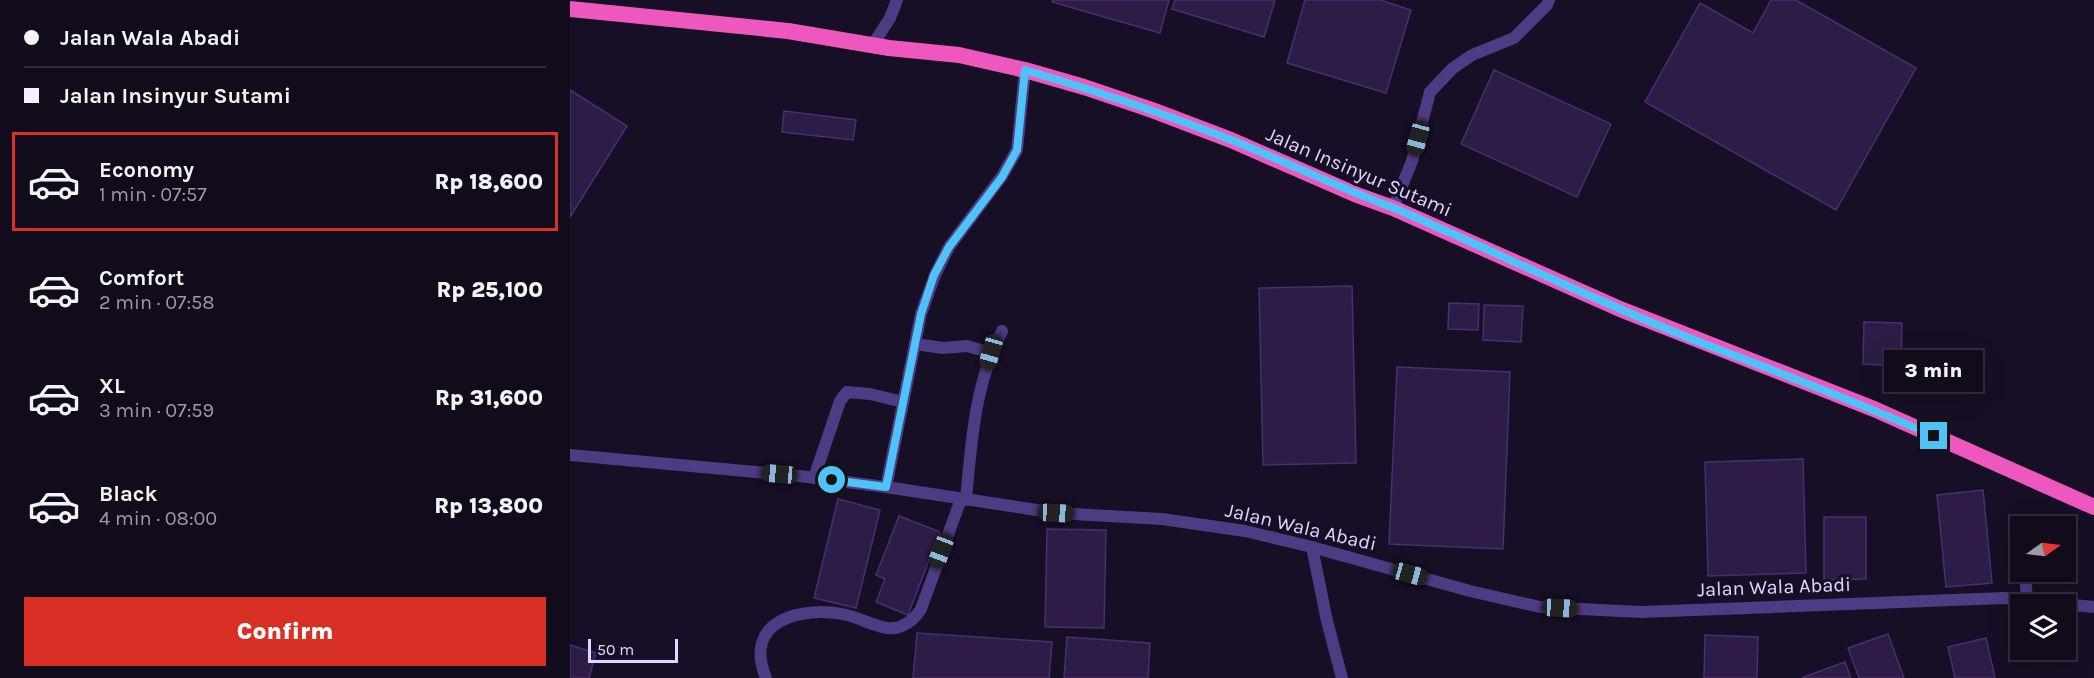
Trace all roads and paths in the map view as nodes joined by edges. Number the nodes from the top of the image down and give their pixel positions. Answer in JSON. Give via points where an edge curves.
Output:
{"nodes":[{"id":1,"x":897,"y":0,"type":"edge"},
{"id":2,"x":1549,"y":0,"type":"edge"},
{"id":3,"x":570,"y":9,"type":"edge"},
{"id":4,"x":872,"y":46,"type":"junction"},
{"id":5,"x":1025,"y":70,"type":"junction"},
{"id":6,"x":1394,"y":208,"type":"junction"},
{"id":7,"x":1002,"y":331,"type":"dead end"},
{"id":8,"x":915,"y":344,"type":"junction"},
{"id":9,"x":991,"y":352,"type":"junction"},
{"id":10,"x":903,"y":402,"type":"junction"},
{"id":11,"x":570,"y":455,"type":"edge"},
{"id":12,"x":814,"y":478,"type":"junction"},
{"id":13,"x":886,"y":487,"type":"junction"},
{"id":14,"x":964,"y":500,"type":"junction"},
{"id":15,"x":2094,"y":507,"type":"edge"},
{"id":16,"x":1312,"y":547,"type":"junction"},
{"id":17,"x":2010,"y":599,"type":"edge"},
{"id":18,"x":2076,"y":605,"type":"edge"},
{"id":19,"x":2094,"y":607,"type":"edge"},
{"id":20,"x":766,"y":678,"type":"edge"},
{"id":21,"x":1342,"y":678,"type":"edge"}],
"edges":[{"from":1,"to":4,"type":"street"},
{"from":2,"to":6,"type":"street","via":[[1514,38],[1472,55],[1430,92],[1412,161]]},
{"from":3,"to":4,"type":"highway","name":"Jalan Insinyur Sutami","via":[[788,31]]},
{"from":4,"to":5,"type":"highway","name":"Jalan Insinyur Sutami","via":[[959,55]]},
{"from":5,"to":6,"type":"highway","name":"Jalan Insinyur Sutami","via":[[1162,114]]},
{"from":5,"to":8,"type":"street","via":[[1017,150],[934,275]]},
{"from":6,"to":15,"type":"highway","name":"Jalan Insinyur Sutami","via":[[1620,309],[1874,409]]},
{"from":7,"to":9,"type":"street"},
{"from":8,"to":9,"type":"street","via":[[967,346]]},
{"from":8,"to":10,"type":"street"},
{"from":9,"to":14,"type":"street","via":[[981,387]]},
{"from":10,"to":12,"type":"street","via":[[847,392],[840,401]]},
{"from":10,"to":13,"type":"street"},
{"from":11,"to":12,"type":"street","name":"Jalan Wala Abadi"},
{"from":12,"to":13,"type":"street","name":"Jalan Wala Abadi"},
{"from":13,"to":14,"type":"street","name":"Jalan Wala Abadi"},
{"from":14,"to":16,"type":"street","name":"Jalan Wala Abadi","via":[[1056,513],[1162,519],[1245,531]]},
{"from":14,"to":20,"type":"street","via":[[915,618],[887,628],[846,614],[818,611],[788,617],[773,625],[764,636],[760,661]]},
{"from":16,"to":17,"type":"street","name":"Jalan Wala Abadi","via":[[1540,607],[1641,612]]},
{"from":16,"to":21,"type":"street"},
{"from":18,"to":19,"type":"street","name":"Jalan Wala Abadi"}]}
